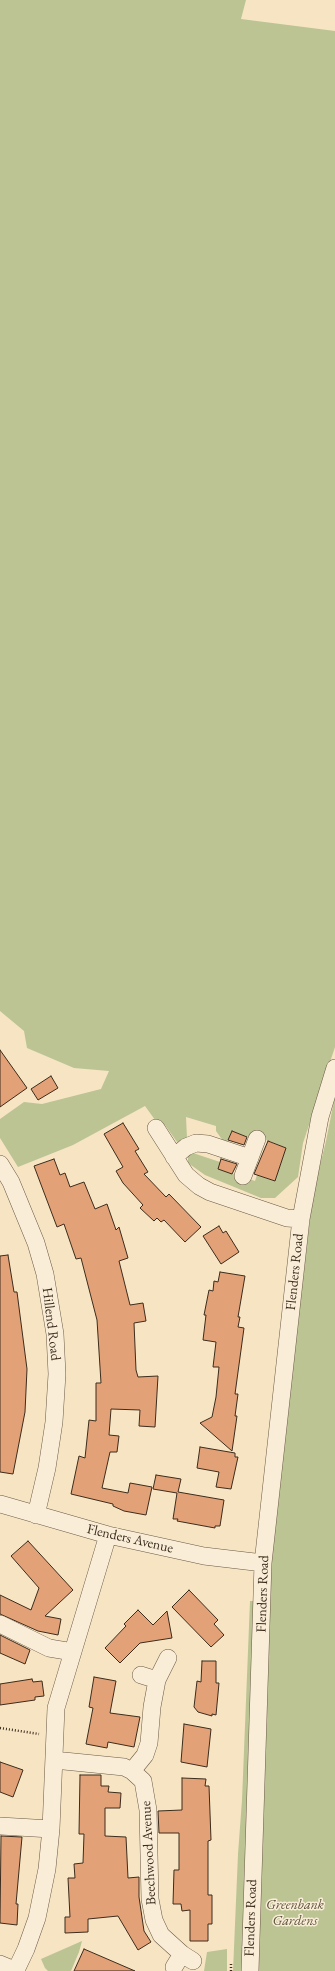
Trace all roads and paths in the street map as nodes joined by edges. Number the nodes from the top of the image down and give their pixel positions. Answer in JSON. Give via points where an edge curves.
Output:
{"nodes":[{"id":1,"x":335,"y":1068,"type":"edge"},
{"id":2,"x":328,"y":1116,"type":"edge"},
{"id":3,"x":156,"y":1128,"type":"dead end"},
{"id":4,"x":257,"y":1139,"type":"dead end"},
{"id":5,"x":174,"y":1156,"type":"junction"},
{"id":6,"x":250,"y":1158,"type":"junction"},
{"id":7,"x":0,"y":1164,"type":"edge"},
{"id":8,"x":243,"y":1176,"type":"dead end"},
{"id":9,"x":301,"y":1219,"type":"junction"},
{"id":10,"x":0,"y":1504,"type":"edge"},
{"id":11,"x":36,"y":1515,"type":"junction"},
{"id":12,"x":108,"y":1536,"type":"junction"},
{"id":13,"x":263,"y":1563,"type":"junction"},
{"id":14,"x":0,"y":1624,"type":"edge"},
{"id":15,"x":72,"y":1652,"type":"junction"},
{"id":16,"x":168,"y":1658,"type":"dead end"},
{"id":17,"x":141,"y":1675,"type":"dead end"},
{"id":18,"x":157,"y":1680,"type":"junction"},
{"id":19,"x":0,"y":1728,"type":"edge"},
{"id":20,"x":54,"y":1735,"type":"junction"},
{"id":21,"x":54,"y":1760,"type":"junction"},
{"id":22,"x":132,"y":1771,"type":"junction"},
{"id":23,"x":0,"y":1826,"type":"edge"},
{"id":24,"x":51,"y":1829,"type":"junction"},
{"id":25,"x":183,"y":1960,"type":"dead end"},
{"id":26,"x":0,"y":1964,"type":"edge"},
{"id":27,"x":16,"y":1971,"type":"edge"},
{"id":28,"x":250,"y":1971,"type":"edge"}],
"edges":[{"from":1,"to":2,"type":"street","name":"Flenders Road"},
{"from":2,"to":9,"type":"street","name":"Flenders Road"},
{"from":3,"to":5,"type":"street","name":"Flenders Road"},
{"from":4,"to":6,"type":"street"},
{"from":5,"to":6,"type":"street","via":[[196,1143],[208,1144]]},
{"from":5,"to":9,"type":"street","name":"Flenders Road","via":[[186,1175],[210,1192],[287,1218]]},
{"from":6,"to":8,"type":"street"},
{"from":7,"to":11,"type":"street","name":"Hillend Road","via":[[11,1182],[36,1243],[45,1274],[55,1334],[57,1381],[54,1422]]},
{"from":9,"to":13,"type":"street","name":"Flenders Road"},
{"from":10,"to":11,"type":"street","name":"Flenders Avenue"},
{"from":11,"to":12,"type":"street","name":"Flenders Avenue"},
{"from":12,"to":13,"type":"street","name":"Flenders Avenue","via":[[204,1556]]},
{"from":12,"to":15,"type":"street"},
{"from":13,"to":28,"type":"street","name":"Flenders Road"},
{"from":14,"to":15,"type":"street","via":[[49,1648]]},
{"from":15,"to":20,"type":"street","via":[[56,1708]]},
{"from":16,"to":18,"type":"street"},
{"from":17,"to":18,"type":"street"},
{"from":18,"to":22,"type":"street","via":[[149,1743],[145,1754]]},
{"from":19,"to":20,"type":"path"},
{"from":20,"to":21,"type":"street"},
{"from":21,"to":22,"type":"street"},
{"from":21,"to":24,"type":"street"},
{"from":22,"to":25,"type":"street","name":"Beechwood Avenue","via":[[142,1781],[146,1794],[150,1899],[154,1920],[161,1935]]},
{"from":23,"to":24,"type":"street"},
{"from":24,"to":27,"type":"street","via":[[42,1899],[31,1938]]},
{"from":26,"to":27,"type":"street"}]}
